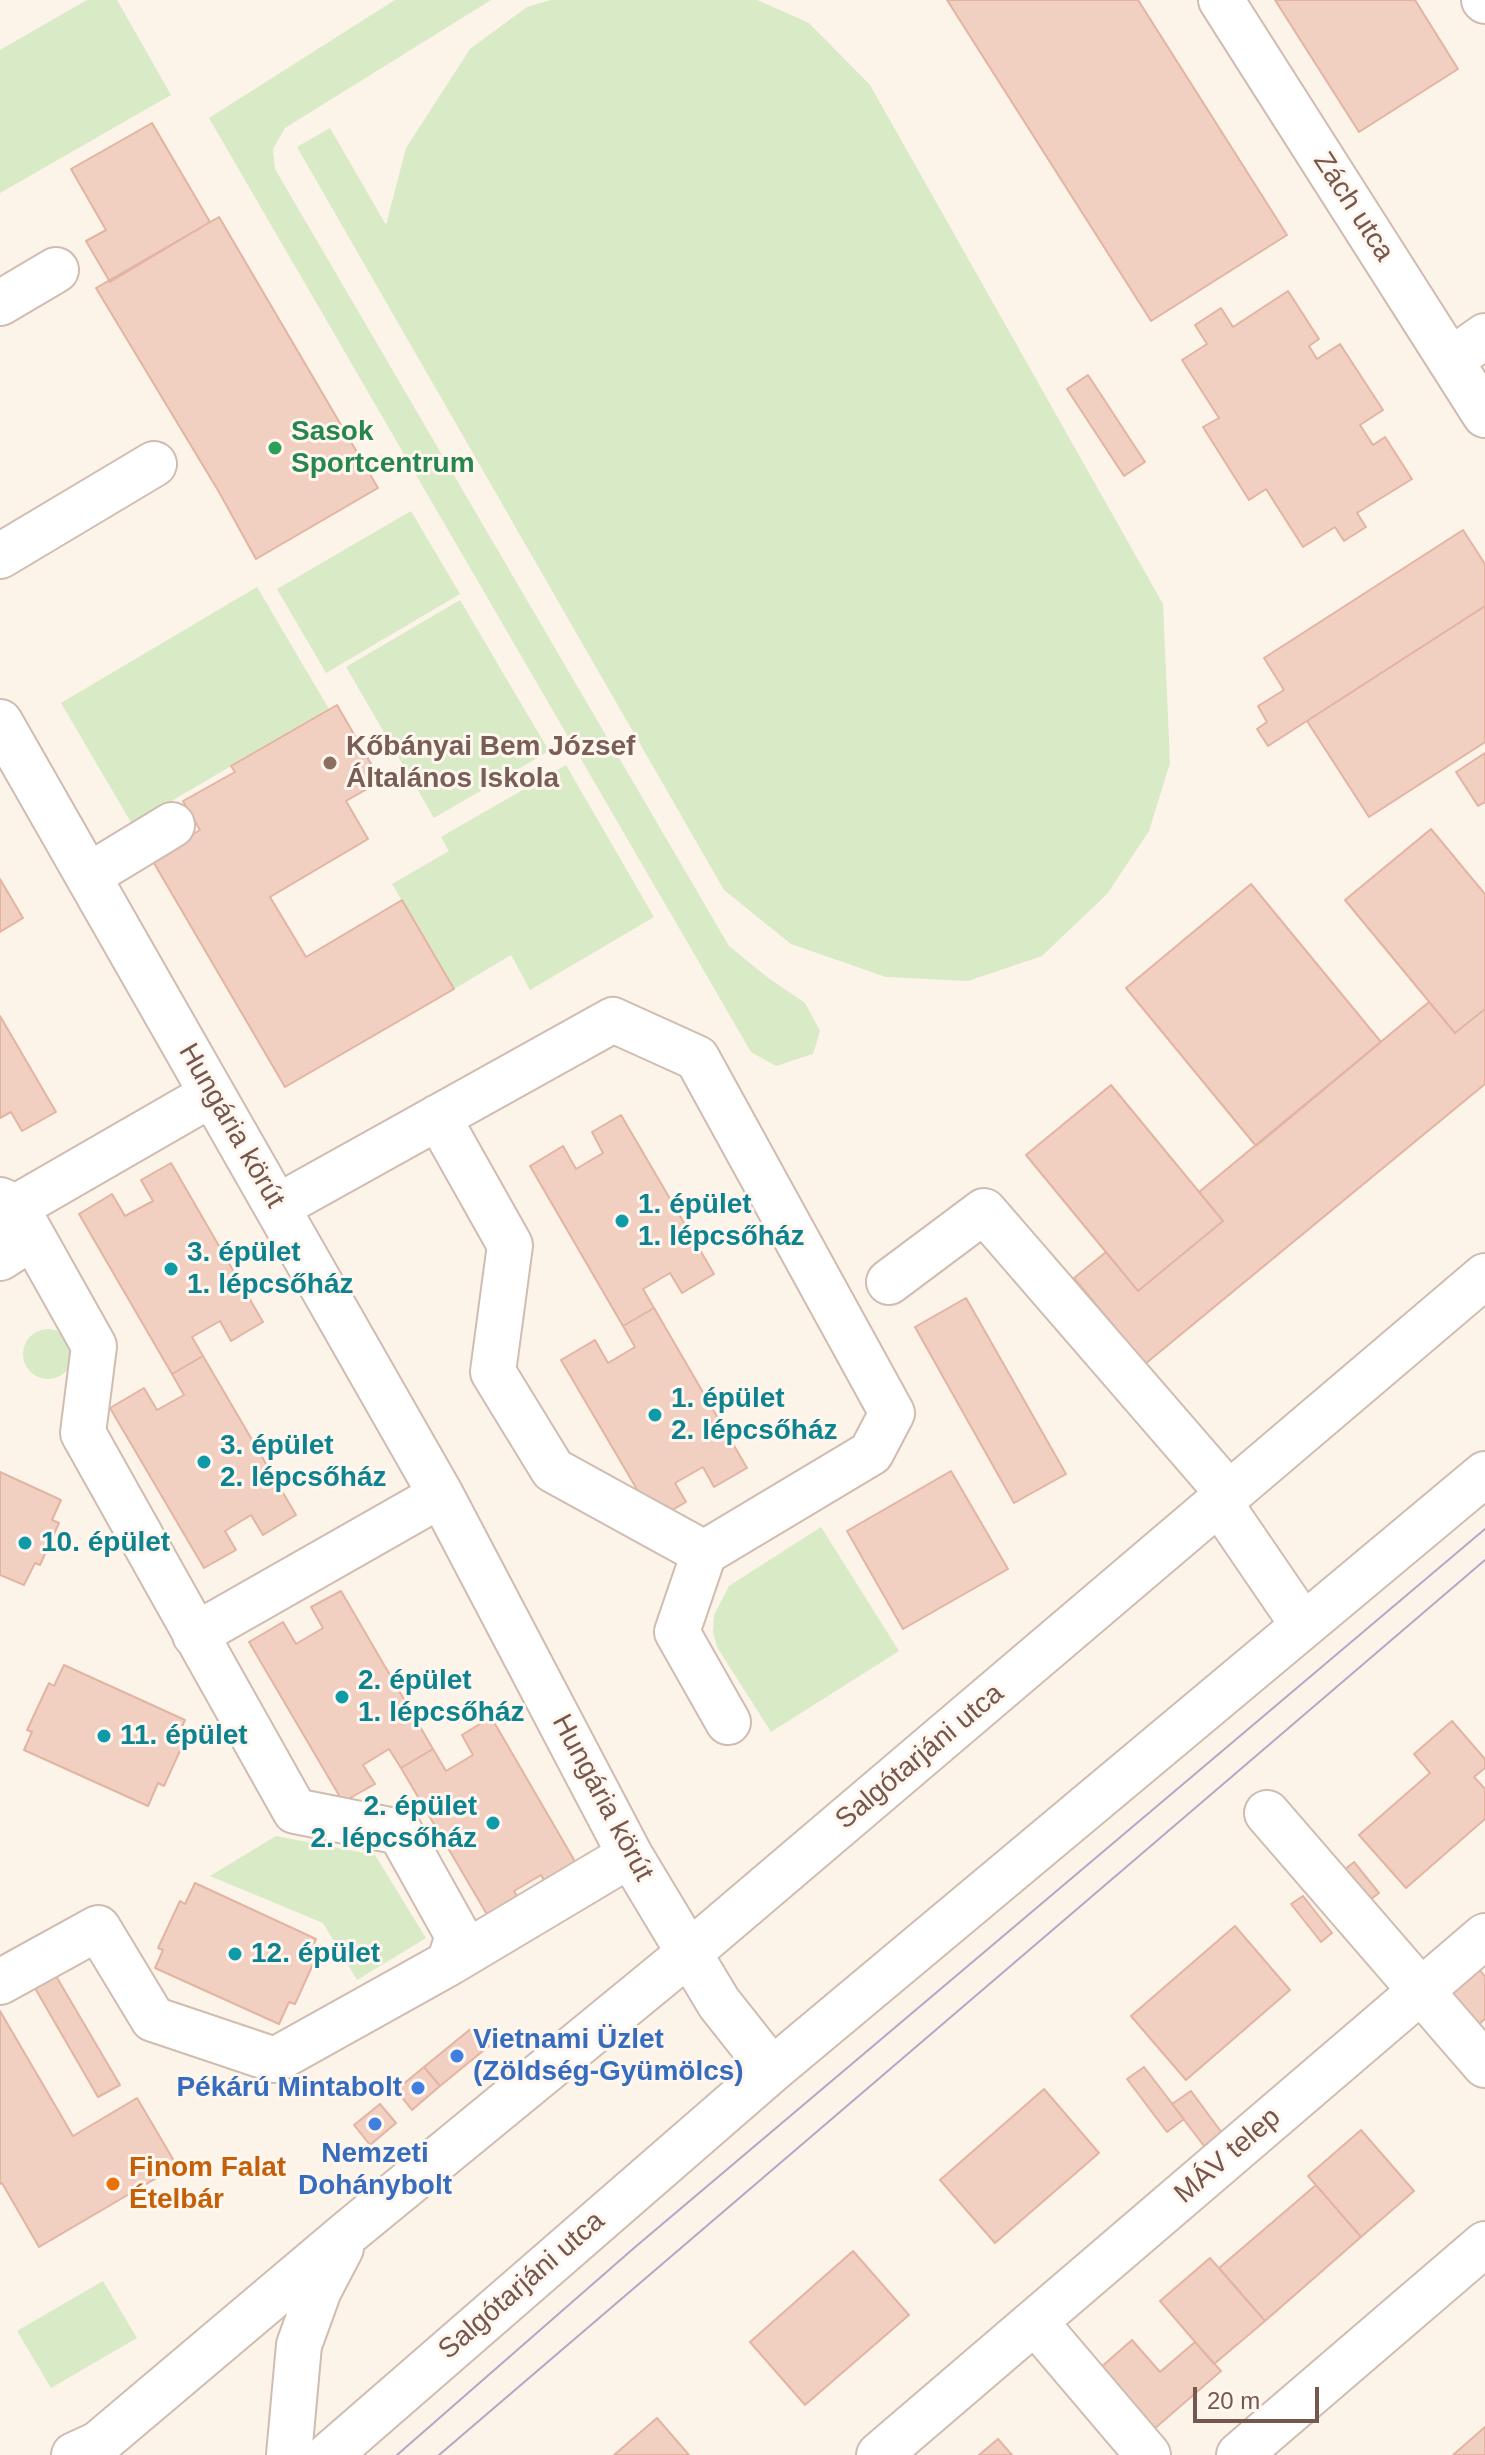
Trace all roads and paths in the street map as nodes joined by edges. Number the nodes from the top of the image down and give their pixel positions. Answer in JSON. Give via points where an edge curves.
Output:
{"nodes":[{"id":1,"x":1221,"y":0,"type":"edge"},
{"id":2,"x":56,"y":270,"type":"dead end"},
{"id":3,"x":0,"y":303,"type":"edge"},
{"id":4,"x":1468,"y":348,"type":"edge"},
{"id":5,"x":1485,"y":415,"type":"edge"},
{"id":6,"x":154,"y":464,"type":"dead end"},
{"id":7,"x":0,"y":556,"type":"edge"},
{"id":8,"x":0,"y":722,"type":"edge"},
{"id":9,"x":172,"y":825,"type":"dead end"},
{"id":10,"x":88,"y":876,"type":"junction"},
{"id":11,"x":212,"y":1094,"type":"junction"},
{"id":12,"x":438,"y":1117,"type":"junction"},
{"id":13,"x":8,"y":1204,"type":"edge"},
{"id":14,"x":277,"y":1207,"type":"junction"},
{"id":15,"x":0,"y":1258,"type":"edge"},
{"id":16,"x":1485,"y":1276,"type":"edge"},
{"id":17,"x":889,"y":1282,"type":"dead end"},
{"id":18,"x":1485,"y":1474,"type":"edge"},
{"id":19,"x":441,"y":1495,"type":"junction"},
{"id":20,"x":1224,"y":1498,"type":"junction"},
{"id":21,"x":704,"y":1553,"type":"junction"},
{"id":22,"x":1303,"y":1625,"type":"junction"},
{"id":23,"x":195,"y":1635,"type":"junction"},
{"id":24,"x":728,"y":1722,"type":"dead end"},
{"id":25,"x":1267,"y":1813,"type":"dead end"},
{"id":26,"x":630,"y":1855,"type":"junction"},
{"id":27,"x":1485,"y":1936,"type":"edge"},
{"id":28,"x":689,"y":1953,"type":"junction"},
{"id":29,"x":449,"y":1963,"type":"junction"},
{"id":30,"x":0,"y":1982,"type":"edge"},
{"id":31,"x":1422,"y":1990,"type":"junction"},
{"id":32,"x":1485,"y":2065,"type":"edge"},
{"id":33,"x":772,"y":2070,"type":"junction"},
{"id":34,"x":349,"y":2232,"type":"junction"},
{"id":35,"x":1485,"y":2244,"type":"edge"},
{"id":36,"x":1035,"y":2322,"type":"junction"},
{"id":37,"x":293,"y":2451,"type":"edge"},
{"id":38,"x":74,"y":2455,"type":"edge"},
{"id":39,"x":879,"y":2455,"type":"edge"},
{"id":40,"x":1148,"y":2455,"type":"edge"},
{"id":41,"x":1239,"y":2455,"type":"edge"}],
"edges":[{"from":1,"to":4,"type":"street","name":"Zách utca"},
{"from":2,"to":3,"type":"street"},
{"from":4,"to":5,"type":"street","name":"Zách utca"},
{"from":6,"to":7,"type":"street"},
{"from":8,"to":10,"type":"street","name":"Hungária körút"},
{"from":9,"to":10,"type":"street"},
{"from":10,"to":11,"type":"street","name":"Hungária körút"},
{"from":11,"to":13,"type":"street"},
{"from":11,"to":14,"type":"street","name":"Hungária körút"},
{"from":12,"to":14,"type":"street"},
{"from":12,"to":21,"type":"street","via":[[510,1245],[493,1372],[553,1470]]},
{"from":12,"to":21,"type":"street","via":[[613,1020],[697,1058],[892,1413],[871,1453]]},
{"from":13,"to":15,"type":"street","via":[[14,1249]]},
{"from":13,"to":23,"type":"street","via":[[94,1346],[83,1433]]},
{"from":14,"to":19,"type":"street","name":"Hungária körút"},
{"from":16,"to":20,"type":"street","name":"Salgótarjáni utca"},
{"from":17,"to":20,"type":"street","via":[[984,1211]]},
{"from":18,"to":22,"type":"street","name":"Salgótarjáni utca"},
{"from":19,"to":23,"type":"street"},
{"from":19,"to":26,"type":"street","name":"Hungária körút"},
{"from":20,"to":22,"type":"street"},
{"from":20,"to":28,"type":"street","name":"Salgótarjáni utca"},
{"from":21,"to":24,"type":"street","via":[[677,1632]]},
{"from":22,"to":33,"type":"street","name":"Salgótarjáni utca"},
{"from":23,"to":29,"type":"street","via":[[295,1811],[400,1832],[458,1936]]},
{"from":25,"to":31,"type":"street"},
{"from":26,"to":28,"type":"street","name":"Hungária körút"},
{"from":26,"to":29,"type":"street"},
{"from":27,"to":31,"type":"street","name":"MÁV telep"},
{"from":28,"to":33,"type":"street","name":"Hungária körút","via":[[719,2003]]},
{"from":28,"to":34,"type":"street","name":"Salgótarjáni utca"},
{"from":29,"to":30,"type":"street","via":[[275,2060],[153,2019],[98,1928]]},
{"from":31,"to":32,"type":"street"},
{"from":31,"to":36,"type":"street","name":"MÁV telep"},
{"from":33,"to":37,"type":"street","name":"Salgótarjáni utca","via":[[404,2388]]},
{"from":34,"to":37,"type":"street","name":"Salgótarjáni utca","via":[[299,2345]]},
{"from":34,"to":38,"type":"street","name":"Salgótarjáni utca","via":[[98,2444]]},
{"from":35,"to":41,"type":"street"},
{"from":36,"to":39,"type":"street","name":"MÁV telep"},
{"from":36,"to":40,"type":"street"}]}
